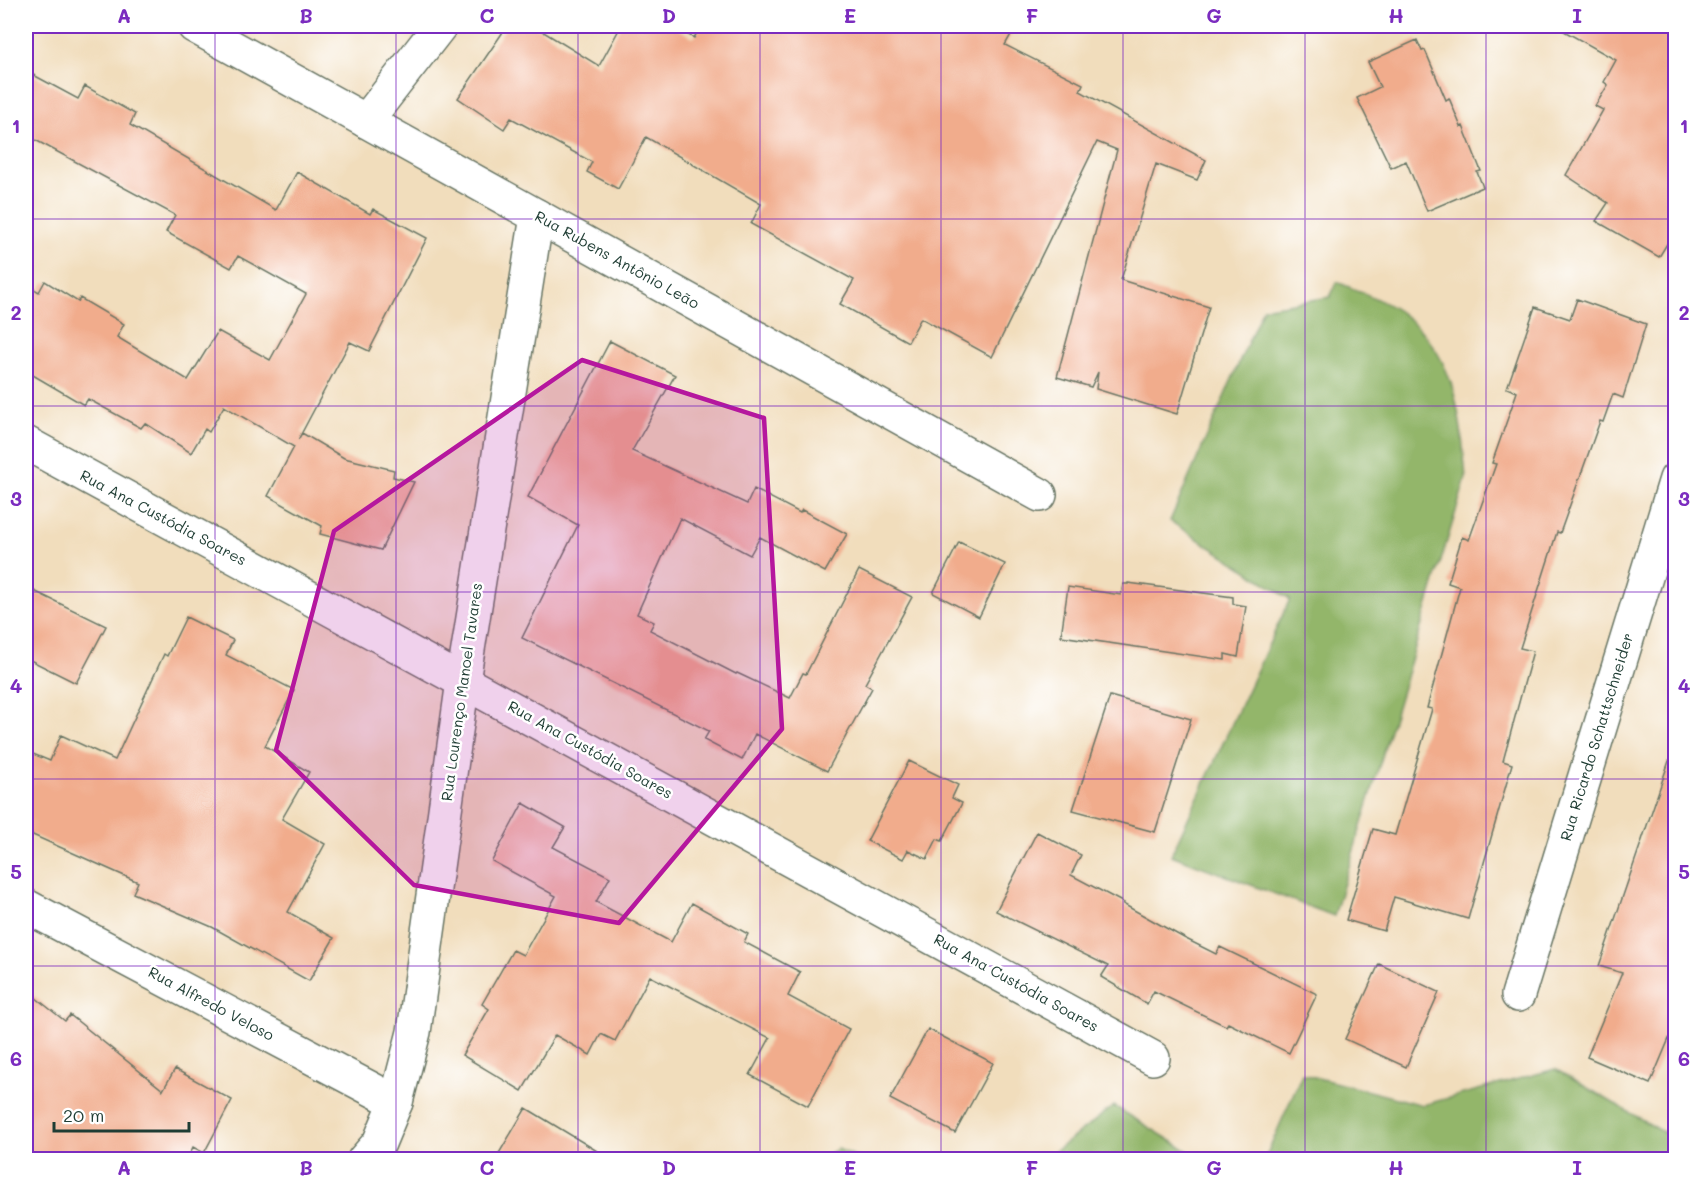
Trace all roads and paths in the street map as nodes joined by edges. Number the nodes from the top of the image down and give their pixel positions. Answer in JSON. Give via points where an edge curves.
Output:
{"nodes":[{"id":1,"x":194,"y":26,"type":"edge"},
{"id":2,"x":440,"y":26,"type":"edge"},
{"id":3,"x":366,"y":121,"type":"junction"},
{"id":4,"x":537,"y":216,"type":"junction"},
{"id":5,"x":26,"y":443,"type":"edge"},
{"id":6,"x":1676,"y":479,"type":"edge"},
{"id":7,"x":1040,"y":495,"type":"dead end"},
{"id":8,"x":463,"y":681,"type":"junction"},
{"id":9,"x":26,"y":906,"type":"edge"},
{"id":10,"x":1518,"y":995,"type":"dead end"},
{"id":11,"x":1153,"y":1058,"type":"dead end"},
{"id":12,"x":396,"y":1102,"type":"junction"},
{"id":13,"x":364,"y":1160,"type":"edge"}],
"edges":[{"from":1,"to":3,"type":"street","name":"Rua Rubens Antônio Leão"},
{"from":2,"to":3,"type":"street"},
{"from":3,"to":4,"type":"street","name":"Rua Rubens Antônio Leão"},
{"from":4,"to":7,"type":"street","name":"Rua Rubens Antônio Leão"},
{"from":4,"to":8,"type":"street","name":"Rua Lourenço Manoel Tavares"},
{"from":5,"to":8,"type":"street","name":"Rua Ana Custódia Soares"},
{"from":6,"to":10,"type":"street","name":"Rua Ricardo Schattschneider"},
{"from":8,"to":11,"type":"street","name":"Rua Ana Custódia Soares"},
{"from":8,"to":12,"type":"street","name":"Rua Lourenço Manoel Tavares","via":[[414,1032]]},
{"from":9,"to":12,"type":"street","name":"Rua Alfredo Veloso"},
{"from":12,"to":13,"type":"street","name":"Rua Lourenço Manoel Tavares","via":[[380,1143]]}]}
